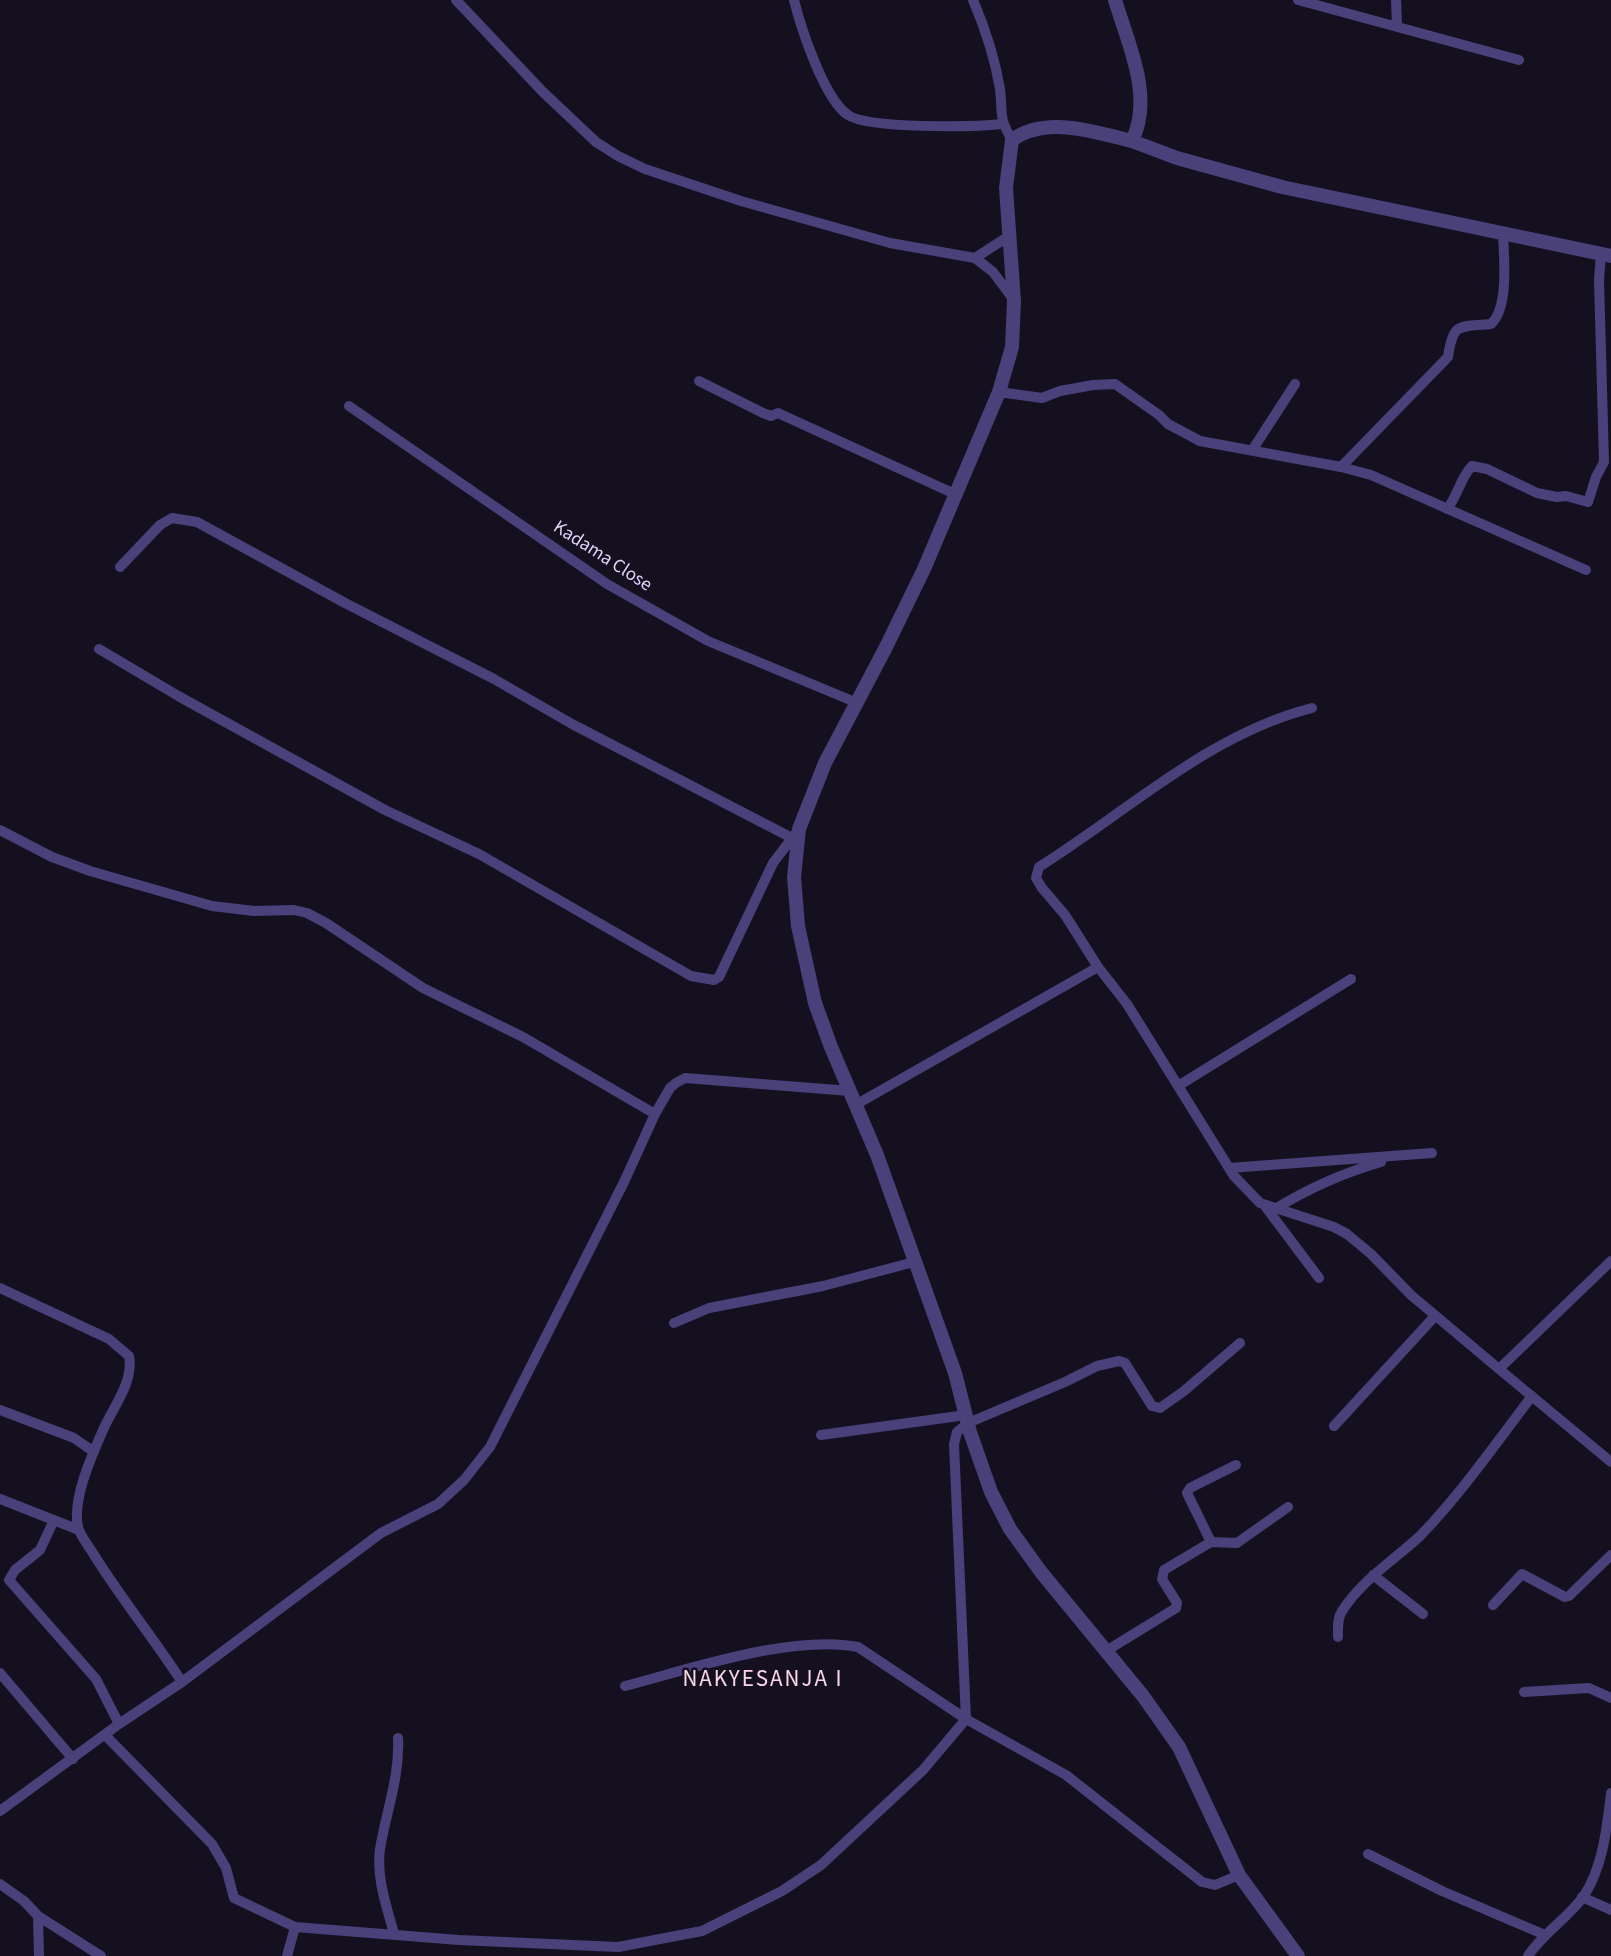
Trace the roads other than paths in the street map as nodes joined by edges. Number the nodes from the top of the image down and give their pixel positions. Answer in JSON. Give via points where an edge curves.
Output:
{"nodes":[{"id":1,"x":456,"y":0,"type":"edge"},
{"id":2,"x":794,"y":0,"type":"edge"},
{"id":3,"x":973,"y":0,"type":"edge"},
{"id":4,"x":1115,"y":0,"type":"edge"},
{"id":5,"x":1298,"y":0,"type":"edge"},
{"id":6,"x":1396,"y":0,"type":"edge"},
{"id":7,"x":1397,"y":26,"type":"junction"},
{"id":8,"x":1519,"y":61,"type":"dead end"},
{"id":9,"x":1002,"y":124,"type":"junction"},
{"id":10,"x":1012,"y":141,"type":"junction"},
{"id":11,"x":1132,"y":141,"type":"junction"},
{"id":12,"x":1503,"y":234,"type":"junction"},
{"id":13,"x":1009,"y":236,"type":"junction"},
{"id":14,"x":1606,"y":255,"type":"edge"},
{"id":15,"x":975,"y":258,"type":"junction"},
{"id":16,"x":1014,"y":301,"type":"junction"},
{"id":17,"x":699,"y":381,"type":"dead end"},
{"id":18,"x":1295,"y":384,"type":"dead end"},
{"id":19,"x":999,"y":392,"type":"junction"},
{"id":20,"x":349,"y":406,"type":"dead end"},
{"id":21,"x":1253,"y":449,"type":"junction"},
{"id":22,"x":1341,"y":467,"type":"junction"},
{"id":23,"x":957,"y":495,"type":"junction"},
{"id":24,"x":1447,"y":509,"type":"junction"},
{"id":25,"x":120,"y":567,"type":"dead end"},
{"id":26,"x":1586,"y":570,"type":"dead end"},
{"id":27,"x":99,"y":649,"type":"dead end"},
{"id":28,"x":855,"y":702,"type":"junction"},
{"id":29,"x":1312,"y":708,"type":"dead end"},
{"id":30,"x":0,"y":830,"type":"edge"},
{"id":31,"x":795,"y":833,"type":"junction"},
{"id":32,"x":1098,"y":967,"type":"junction"},
{"id":33,"x":1351,"y":979,"type":"dead end"},
{"id":34,"x":1178,"y":1086,"type":"junction"},
{"id":35,"x":853,"y":1098,"type":"junction"},
{"id":36,"x":655,"y":1114,"type":"junction"},
{"id":37,"x":1229,"y":1168,"type":"junction"},
{"id":38,"x":1270,"y":1207,"type":"junction"},
{"id":39,"x":1611,"y":1261,"type":"edge"},
{"id":40,"x":914,"y":1262,"type":"junction"},
{"id":41,"x":1319,"y":1278,"type":"dead end"},
{"id":42,"x":0,"y":1288,"type":"edge"},
{"id":43,"x":1435,"y":1316,"type":"junction"},
{"id":44,"x":674,"y":1323,"type":"dead end"},
{"id":45,"x":1240,"y":1343,"type":"dead end"},
{"id":46,"x":1499,"y":1369,"type":"junction"},
{"id":47,"x":1532,"y":1396,"type":"junction"},
{"id":48,"x":0,"y":1409,"type":"edge"},
{"id":49,"x":967,"y":1419,"type":"junction"},
{"id":50,"x":1334,"y":1426,"type":"dead end"},
{"id":51,"x":821,"y":1435,"type":"dead end"},
{"id":52,"x":94,"y":1452,"type":"junction"},
{"id":53,"x":1611,"y":1462,"type":"edge"},
{"id":54,"x":1236,"y":1465,"type":"dead end"},
{"id":55,"x":0,"y":1499,"type":"edge"},
{"id":56,"x":1288,"y":1507,"type":"dead end"},
{"id":57,"x":54,"y":1520,"type":"junction"},
{"id":58,"x":79,"y":1530,"type":"junction"},
{"id":59,"x":1211,"y":1542,"type":"junction"},
{"id":60,"x":1611,"y":1555,"type":"edge"},
{"id":61,"x":1373,"y":1575,"type":"junction"},
{"id":62,"x":1493,"y":1605,"type":"dead end"},
{"id":63,"x":1423,"y":1614,"type":"dead end"},
{"id":64,"x":1338,"y":1637,"type":"dead end"},
{"id":65,"x":1106,"y":1651,"type":"junction"},
{"id":66,"x":0,"y":1672,"type":"edge"},
{"id":67,"x":182,"y":1682,"type":"junction"},
{"id":68,"x":625,"y":1686,"type":"dead end"},
{"id":69,"x":1524,"y":1692,"type":"dead end"},
{"id":70,"x":1611,"y":1698,"type":"edge"},
{"id":71,"x":965,"y":1719,"type":"junction"},
{"id":72,"x":119,"y":1724,"type":"junction"},
{"id":73,"x":105,"y":1735,"type":"junction"},
{"id":74,"x":398,"y":1738,"type":"dead end"},
{"id":75,"x":73,"y":1759,"type":"junction"},
{"id":76,"x":1611,"y":1793,"type":"edge"},
{"id":77,"x":0,"y":1811,"type":"edge"},
{"id":78,"x":1368,"y":1854,"type":"dead end"},
{"id":79,"x":1239,"y":1875,"type":"junction"},
{"id":80,"x":0,"y":1884,"type":"edge"},
{"id":81,"x":1582,"y":1897,"type":"junction"},
{"id":82,"x":1611,"y":1910,"type":"edge"},
{"id":83,"x":38,"y":1916,"type":"junction"},
{"id":84,"x":295,"y":1927,"type":"junction"},
{"id":85,"x":394,"y":1934,"type":"junction"},
{"id":86,"x":1545,"y":1936,"type":"junction"},
{"id":87,"x":39,"y":1956,"type":"edge"},
{"id":88,"x":102,"y":1956,"type":"edge"},
{"id":89,"x":287,"y":1956,"type":"edge"},
{"id":90,"x":1298,"y":1956,"type":"edge"},
{"id":91,"x":1528,"y":1956,"type":"edge"}],
"edges":[{"from":1,"to":15,"type":"street","via":[[543,92],[596,142],[618,156],[753,204],[890,243]]},
{"from":2,"to":9,"type":"street","via":[[803,35],[827,87],[848,116],[936,126]]},
{"from":3,"to":9,"type":"street","via":[[1000,89]]},
{"from":4,"to":11,"type":"street","via":[[1140,87],[1139,126]]},
{"from":5,"to":7,"type":"street"},
{"from":6,"to":7,"type":"street"},
{"from":7,"to":8,"type":"street"},
{"from":9,"to":10,"type":"street"},
{"from":10,"to":11,"type":"street","via":[[1039,128],[1073,128]]},
{"from":10,"to":13,"type":"street","via":[[1006,188]]},
{"from":11,"to":12,"type":"street","via":[[1282,187]]},
{"from":12,"to":14,"type":"street"},
{"from":12,"to":22,"type":"street","via":[[1504,282],[1498,318],[1491,324],[1458,328],[1448,357]]},
{"from":13,"to":15,"type":"street"},
{"from":13,"to":16,"type":"street"},
{"from":14,"to":24,"type":"street","via":[[1599,280],[1604,461],[1588,502],[1537,493],[1487,468],[1472,466]]},
{"from":15,"to":16,"type":"street","via":[[993,272]]},
{"from":16,"to":19,"type":"street","via":[[1012,347]]},
{"from":17,"to":23,"type":"street"},
{"from":18,"to":21,"type":"street"},
{"from":19,"to":21,"type":"street","via":[[1042,398],[1115,384],[1168,424],[1200,441]]},
{"from":19,"to":23,"type":"street"},
{"from":20,"to":28,"type":"street","name":"Kadama Close","via":[[607,584],[708,641]]},
{"from":21,"to":22,"type":"street"},
{"from":22,"to":24,"type":"street","via":[[1371,475]]},
{"from":23,"to":28,"type":"street","via":[[892,636]]},
{"from":24,"to":26,"type":"street"},
{"from":25,"to":31,"type":"street","via":[[160,525],[172,518],[197,522],[572,724]]},
{"from":27,"to":31,"type":"street","via":[[385,810],[479,854],[691,976],[719,977],[773,863]]},
{"from":28,"to":31,"type":"street"},
{"from":29,"to":32,"type":"street","via":[[1249,731],[1202,758],[1039,867],[1036,878]]},
{"from":30,"to":36,"type":"street","via":[[77,866],[212,906],[307,913],[422,988],[523,1037]]},
{"from":31,"to":35,"type":"street","via":[[799,926],[815,1003]]},
{"from":32,"to":34,"type":"street","via":[[1128,1004]]},
{"from":32,"to":35,"type":"street"},
{"from":33,"to":34,"type":"street"},
{"from":34,"to":37,"type":"street"},
{"from":35,"to":36,"type":"street","via":[[685,1078],[670,1088]]},
{"from":35,"to":40,"type":"street"},
{"from":36,"to":67,"type":"street","via":[[490,1447],[464,1480],[438,1504],[381,1533]]},
{"from":37,"to":38,"type":"street","via":[[1246,1191]]},
{"from":37,"to":38,"type":"street","via":[[1432,1153],[1352,1170]]},
{"from":38,"to":41,"type":"street"},
{"from":38,"to":43,"type":"street","via":[[1347,1234]]},
{"from":39,"to":46,"type":"street"},
{"from":40,"to":44,"type":"street","via":[[709,1308]]},
{"from":40,"to":49,"type":"street"},
{"from":42,"to":52,"type":"street","via":[[109,1339],[129,1356],[127,1382]]},
{"from":43,"to":46,"type":"street"},
{"from":43,"to":50,"type":"street"},
{"from":45,"to":49,"type":"street","via":[[1160,1408],[1152,1406],[1125,1363],[1119,1361]]},
{"from":46,"to":47,"type":"street"},
{"from":47,"to":53,"type":"street"},
{"from":47,"to":61,"type":"street","via":[[1420,1535]]},
{"from":48,"to":52,"type":"street","via":[[74,1438]]},
{"from":49,"to":51,"type":"street"},
{"from":49,"to":65,"type":"street","via":[[991,1492],[1010,1529]]},
{"from":49,"to":71,"type":"street","via":[[954,1444]]},
{"from":52,"to":58,"type":"street","via":[[78,1504]]},
{"from":54,"to":59,"type":"street","via":[[1187,1493]]},
{"from":55,"to":57,"type":"street"},
{"from":56,"to":59,"type":"street","via":[[1237,1543]]},
{"from":57,"to":58,"type":"street"},
{"from":57,"to":72,"type":"street","via":[[40,1550],[9,1580],[96,1679]]},
{"from":58,"to":67,"type":"street"},
{"from":59,"to":65,"type":"street","via":[[1164,1570],[1162,1579],[1176,1608]]},
{"from":60,"to":62,"type":"street","via":[[1569,1596],[1522,1574]]},
{"from":61,"to":63,"type":"street"},
{"from":61,"to":64,"type":"street","via":[[1342,1612]]},
{"from":65,"to":79,"type":"street","via":[[1179,1747]]},
{"from":66,"to":75,"type":"street"},
{"from":67,"to":72,"type":"street"},
{"from":68,"to":71,"type":"street","via":[[713,1662],[838,1643],[858,1647]]},
{"from":69,"to":70,"type":"street","via":[[1589,1688]]},
{"from":71,"to":79,"type":"street","via":[[1066,1775],[1202,1882],[1215,1885]]},
{"from":71,"to":85,"type":"street","via":[[923,1770],[821,1865],[782,1891],[702,1931],[618,1947]]},
{"from":72,"to":73,"type":"street"},
{"from":73,"to":75,"type":"street"},
{"from":73,"to":84,"type":"street","via":[[212,1844],[226,1868],[234,1898]]},
{"from":74,"to":85,"type":"street","via":[[379,1876]]},
{"from":75,"to":77,"type":"street"},
{"from":76,"to":81,"type":"street","via":[[1598,1867]]},
{"from":78,"to":86,"type":"street"},
{"from":79,"to":90,"type":"street"},
{"from":80,"to":83,"type":"street"},
{"from":81,"to":82,"type":"street"},
{"from":81,"to":86,"type":"street"},
{"from":83,"to":87,"type":"street"},
{"from":83,"to":88,"type":"street"},
{"from":84,"to":85,"type":"street"},
{"from":84,"to":89,"type":"street"},
{"from":86,"to":91,"type":"street"}]}
